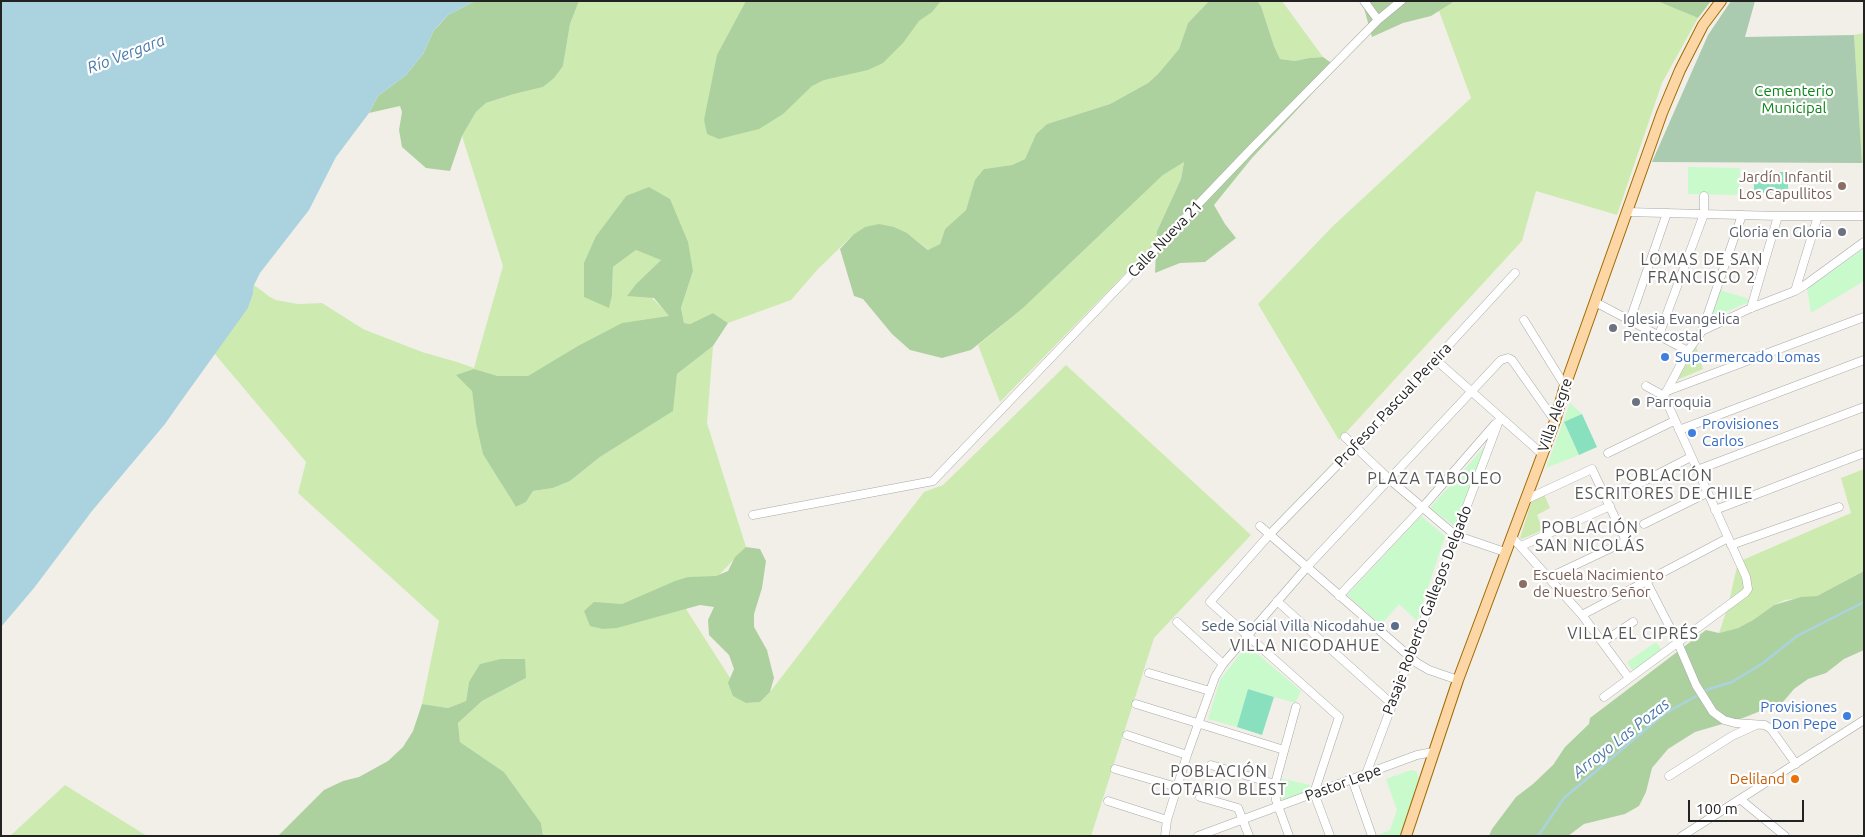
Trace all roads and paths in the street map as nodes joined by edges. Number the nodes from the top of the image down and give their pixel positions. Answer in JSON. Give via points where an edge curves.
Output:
{"nodes":[{"id":1,"x":1364,"y":1,"type":"edge"},
{"id":2,"x":1401,"y":1,"type":"edge"},
{"id":3,"x":1721,"y":1,"type":"edge"},
{"id":4,"x":1378,"y":20,"type":"junction"},
{"id":5,"x":1704,"y":196,"type":"dead end"},
{"id":6,"x":1627,"y":212,"type":"junction"},
{"id":7,"x":1666,"y":213,"type":"junction"},
{"id":8,"x":1704,"y":214,"type":"junction"},
{"id":9,"x":1742,"y":215,"type":"junction"},
{"id":10,"x":1778,"y":216,"type":"junction"},
{"id":11,"x":1818,"y":216,"type":"junction"},
{"id":12,"x":1864,"y":216,"type":"edge"},
{"id":13,"x":1863,"y":245,"type":"edge"},
{"id":14,"x":1515,"y":273,"type":"dead end"},
{"id":15,"x":1795,"y":291,"type":"junction"},
{"id":16,"x":1595,"y":302,"type":"junction"},
{"id":17,"x":1751,"y":308,"type":"junction"},
{"id":18,"x":1864,"y":318,"type":"edge"},
{"id":19,"x":1524,"y":320,"type":"dead end"},
{"id":20,"x":1630,"y":320,"type":"junction"},
{"id":21,"x":1702,"y":331,"type":"junction"},
{"id":22,"x":1659,"y":335,"type":"junction"},
{"id":23,"x":1688,"y":351,"type":"junction"},
{"id":24,"x":1436,"y":360,"type":"junction"},
{"id":25,"x":1864,"y":360,"type":"edge"},
{"id":26,"x":1565,"y":386,"type":"junction"},
{"id":27,"x":1646,"y":386,"type":"dead end"},
{"id":28,"x":1471,"y":392,"type":"junction"},
{"id":29,"x":1666,"y":394,"type":"junction"},
{"id":30,"x":1864,"y":407,"type":"edge"},
{"id":31,"x":1500,"y":418,"type":"junction"},
{"id":32,"x":1674,"y":421,"type":"junction"},
{"id":33,"x":1555,"y":422,"type":"junction"},
{"id":34,"x":1679,"y":430,"type":"junction"},
{"id":35,"x":1345,"y":437,"type":"dead end"},
{"id":36,"x":1355,"y":447,"type":"junction"},
{"id":37,"x":1608,"y":453,"type":"dead end"},
{"id":38,"x":1864,"y":453,"type":"edge"},
{"id":39,"x":1542,"y":454,"type":"junction"},
{"id":40,"x":1691,"y":457,"type":"junction"},
{"id":41,"x":1697,"y":470,"type":"junction"},
{"id":42,"x":1389,"y":479,"type":"junction"},
{"id":43,"x":1631,"y":488,"type":"dead end"},
{"id":44,"x":1707,"y":493,"type":"junction"},
{"id":45,"x":1525,"y":500,"type":"junction"},
{"id":46,"x":1610,"y":506,"type":"junction"},
{"id":47,"x":1839,"y":507,"type":"dead end"},
{"id":48,"x":1422,"y":508,"type":"junction"},
{"id":49,"x":1715,"y":510,"type":"junction"},
{"id":50,"x":753,"y":515,"type":"dead end"},
{"id":51,"x":1644,"y":524,"type":"dead end"},
{"id":52,"x":1260,"y":526,"type":"dead end"},
{"id":53,"x":1270,"y":534,"type":"junction"},
{"id":54,"x":1455,"y":536,"type":"junction"},
{"id":55,"x":1512,"y":537,"type":"junction"},
{"id":56,"x":1730,"y":542,"type":"junction"},
{"id":57,"x":1521,"y":546,"type":"junction"},
{"id":58,"x":1505,"y":552,"type":"junction"},
{"id":59,"x":1307,"y":567,"type":"junction"},
{"id":60,"x":1548,"y":578,"type":"junction"},
{"id":61,"x":1646,"y":581,"type":"junction"},
{"id":62,"x":1338,"y":596,"type":"junction"},
{"id":63,"x":1277,"y":601,"type":"junction"},
{"id":64,"x":1582,"y":615,"type":"junction"},
{"id":65,"x":1177,"y":622,"type":"dead end"},
{"id":66,"x":1633,"y":622,"type":"dead end"},
{"id":67,"x":1248,"y":636,"type":"junction"},
{"id":68,"x":1603,"y":642,"type":"junction"},
{"id":69,"x":1678,"y":643,"type":"junction"},
{"id":70,"x":1409,"y":656,"type":"junction"},
{"id":71,"x":1223,"y":664,"type":"junction"},
{"id":72,"x":1149,"y":673,"type":"dead end"},
{"id":73,"x":1629,"y":678,"type":"junction"},
{"id":74,"x":1458,"y":680,"type":"junction"},
{"id":75,"x":1210,"y":690,"type":"junction"},
{"id":76,"x":1604,"y":697,"type":"dead end"},
{"id":77,"x":1136,"y":704,"type":"dead end"},
{"id":78,"x":1392,"y":704,"type":"junction"},
{"id":79,"x":1296,"y":707,"type":"dead end"},
{"id":80,"x":1198,"y":723,"type":"junction"},
{"id":81,"x":1860,"y":723,"type":"edge"},
{"id":82,"x":1758,"y":724,"type":"junction"},
{"id":83,"x":1864,"y":731,"type":"edge"},
{"id":84,"x":1127,"y":735,"type":"dead end"},
{"id":85,"x":1284,"y":750,"type":"junction"},
{"id":86,"x":1433,"y":752,"type":"junction"},
{"id":87,"x":1187,"y":755,"type":"junction"},
{"id":88,"x":1796,"y":764,"type":"junction"},
{"id":89,"x":1211,"y":765,"type":"dead end"},
{"id":90,"x":1115,"y":769,"type":"dead end"},
{"id":91,"x":1366,"y":774,"type":"junction"},
{"id":92,"x":1669,"y":776,"type":"dead end"},
{"id":93,"x":1352,"y":779,"type":"junction"},
{"id":94,"x":1275,"y":784,"type":"junction"},
{"id":95,"x":1177,"y":787,"type":"junction"},
{"id":96,"x":1314,"y":793,"type":"junction"},
{"id":97,"x":1200,"y":797,"type":"dead end"},
{"id":98,"x":1740,"y":799,"type":"junction"},
{"id":99,"x":1108,"y":801,"type":"dead end"},
{"id":100,"x":1278,"y":806,"type":"junction"},
{"id":101,"x":1244,"y":819,"type":"junction"},
{"id":102,"x":1167,"y":820,"type":"junction"},
{"id":103,"x":1202,"y":835,"type":"edge"},
{"id":104,"x":1165,"y":836,"type":"edge"},
{"id":105,"x":1249,"y":836,"type":"edge"},
{"id":106,"x":1289,"y":836,"type":"edge"},
{"id":107,"x":1330,"y":836,"type":"edge"},
{"id":108,"x":1372,"y":836,"type":"edge"},
{"id":109,"x":1406,"y":836,"type":"edge"},
{"id":110,"x":1682,"y":836,"type":"edge"},
{"id":111,"x":1784,"y":836,"type":"edge"}],
"edges":[{"from":1,"to":4,"type":"street"},
{"from":2,"to":4,"type":"street","name":"Calle Nueva 21"},
{"from":3,"to":6,"type":"main road","name":"Villa Alegre","via":[[1702,25],[1680,70]]},
{"from":4,"to":50,"type":"street","name":"Calle Nueva 21","via":[[933,481]]},
{"from":5,"to":8,"type":"street"},
{"from":6,"to":7,"type":"street"},
{"from":6,"to":16,"type":"main road","name":"Villa Alegre"},
{"from":7,"to":8,"type":"street"},
{"from":7,"to":20,"type":"street"},
{"from":8,"to":9,"type":"street"},
{"from":8,"to":22,"type":"street"},
{"from":9,"to":10,"type":"street"},
{"from":9,"to":21,"type":"street"},
{"from":10,"to":11,"type":"street"},
{"from":10,"to":17,"type":"street"},
{"from":11,"to":12,"type":"street"},
{"from":11,"to":15,"type":"street"},
{"from":13,"to":15,"type":"street"},
{"from":14,"to":24,"type":"street","name":"Profesor Pascual Pereira"},
{"from":15,"to":17,"type":"street"},
{"from":16,"to":20,"type":"street"},
{"from":16,"to":26,"type":"main road","name":"Villa Alegre"},
{"from":17,"to":21,"type":"street"},
{"from":18,"to":29,"type":"street"},
{"from":19,"to":26,"type":"street"},
{"from":20,"to":22,"type":"street"},
{"from":21,"to":23,"type":"street"},
{"from":22,"to":23,"type":"street"},
{"from":23,"to":29,"type":"street"},
{"from":24,"to":28,"type":"street"},
{"from":24,"to":36,"type":"street","name":"Profesor Pascual Pereira"},
{"from":25,"to":34,"type":"street"},
{"from":26,"to":33,"type":"main road","name":"Villa Alegre"},
{"from":27,"to":29,"type":"street"},
{"from":28,"to":31,"type":"street"},
{"from":28,"to":33,"type":"street","via":[[1501,360],[1508,358]]},
{"from":28,"to":42,"type":"street"},
{"from":29,"to":32,"type":"street"},
{"from":30,"to":41,"type":"street"},
{"from":31,"to":39,"type":"street"},
{"from":31,"to":48,"type":"street"},
{"from":31,"to":54,"type":"street","name":"Pasaje Roberto Gallegos Delgado"},
{"from":32,"to":34,"type":"street"},
{"from":32,"to":37,"type":"street"},
{"from":33,"to":39,"type":"main road","name":"Villa Alegre"},
{"from":34,"to":40,"type":"street"},
{"from":35,"to":36,"type":"street"},
{"from":36,"to":42,"type":"street"},
{"from":36,"to":53,"type":"street","name":"Profesor Pascual Pereira"},
{"from":38,"to":49,"type":"street"},
{"from":39,"to":45,"type":"main road","name":"Villa Alegre"},
{"from":40,"to":41,"type":"street"},
{"from":40,"to":43,"type":"street"},
{"from":41,"to":44,"type":"street"},
{"from":42,"to":48,"type":"street"},
{"from":42,"to":59,"type":"street"},
{"from":44,"to":49,"type":"street"},
{"from":44,"to":51,"type":"street"},
{"from":45,"to":46,"type":"street","via":[[1592,469]]},
{"from":45,"to":55,"type":"main road","name":"Villa Alegre"},
{"from":46,"to":57,"type":"street"},
{"from":46,"to":60,"type":"street","via":[[1626,541]]},
{"from":47,"to":56,"type":"street"},
{"from":48,"to":54,"type":"street"},
{"from":48,"to":62,"type":"street"},
{"from":49,"to":56,"type":"street"},
{"from":52,"to":53,"type":"street"},
{"from":53,"to":59,"type":"street"},
{"from":53,"to":67,"type":"street","name":"Profesor Pascual Pereira","via":[[1210,602]]},
{"from":54,"to":58,"type":"street"},
{"from":54,"to":70,"type":"street","name":"Pasaje Roberto Gallegos Delgado"},
{"from":55,"to":57,"type":"street"},
{"from":55,"to":58,"type":"main road","name":"Villa Alegre"},
{"from":56,"to":61,"type":"street"},
{"from":56,"to":69,"type":"street","via":[[1746,576],[1748,589]]},
{"from":57,"to":60,"type":"street"},
{"from":58,"to":74,"type":"main road","name":"Villa Alegre"},
{"from":59,"to":62,"type":"street"},
{"from":59,"to":63,"type":"street"},
{"from":60,"to":64,"type":"street"},
{"from":61,"to":64,"type":"street"},
{"from":61,"to":69,"type":"street"},
{"from":62,"to":70,"type":"street"},
{"from":63,"to":67,"type":"street"},
{"from":63,"to":78,"type":"street"},
{"from":64,"to":68,"type":"street"},
{"from":65,"to":71,"type":"street"},
{"from":66,"to":68,"type":"street"},
{"from":67,"to":71,"type":"street"},
{"from":67,"to":96,"type":"street","via":[[1339,717]]},
{"from":68,"to":73,"type":"street"},
{"from":69,"to":73,"type":"street"},
{"from":69,"to":82,"type":"street","via":[[1696,686],[1713,712],[1724,720]]},
{"from":70,"to":74,"type":"street","via":[[1429,670]]},
{"from":70,"to":78,"type":"street","name":"Pasaje Roberto Gallegos Delgado"},
{"from":71,"to":75,"type":"street"},
{"from":72,"to":75,"type":"street"},
{"from":73,"to":76,"type":"street"},
{"from":74,"to":86,"type":"main road","name":"Villa Alegre"},
{"from":75,"to":80,"type":"street"},
{"from":77,"to":80,"type":"street"},
{"from":78,"to":91,"type":"street","name":"Pasaje Roberto Gallegos Delgado"},
{"from":79,"to":85,"type":"street"},
{"from":80,"to":85,"type":"street"},
{"from":80,"to":87,"type":"street"},
{"from":81,"to":83,"type":"street"},
{"from":81,"to":88,"type":"street"},
{"from":82,"to":88,"type":"street","via":[[1771,729]]},
{"from":82,"to":92,"type":"street","via":[[1732,736]]},
{"from":84,"to":87,"type":"street"},
{"from":85,"to":94,"type":"street"},
{"from":86,"to":91,"type":"street","name":"Pastor Lepe"},
{"from":86,"to":109,"type":"main road","name":"Villa Alegre"},
{"from":87,"to":95,"type":"street"},
{"from":88,"to":98,"type":"street"},
{"from":89,"to":94,"type":"street"},
{"from":90,"to":95,"type":"street"},
{"from":91,"to":93,"type":"street","name":"Pastor Lepe"},
{"from":93,"to":96,"type":"street","name":"Pastor Lepe"},
{"from":93,"to":108,"type":"street"},
{"from":94,"to":100,"type":"street"},
{"from":95,"to":102,"type":"street"},
{"from":96,"to":100,"type":"street","name":"Pastor Lepe"},
{"from":96,"to":107,"type":"street"},
{"from":97,"to":101,"type":"street","via":[[1238,808]]},
{"from":98,"to":110,"type":"street"},
{"from":98,"to":111,"type":"street"},
{"from":99,"to":102,"type":"street"},
{"from":100,"to":101,"type":"street","name":"Pastor Lepe"},
{"from":100,"to":106,"type":"street"},
{"from":101,"to":103,"type":"street","name":"Pastor Lepe"},
{"from":101,"to":105,"type":"street"},
{"from":102,"to":104,"type":"street"}]}
